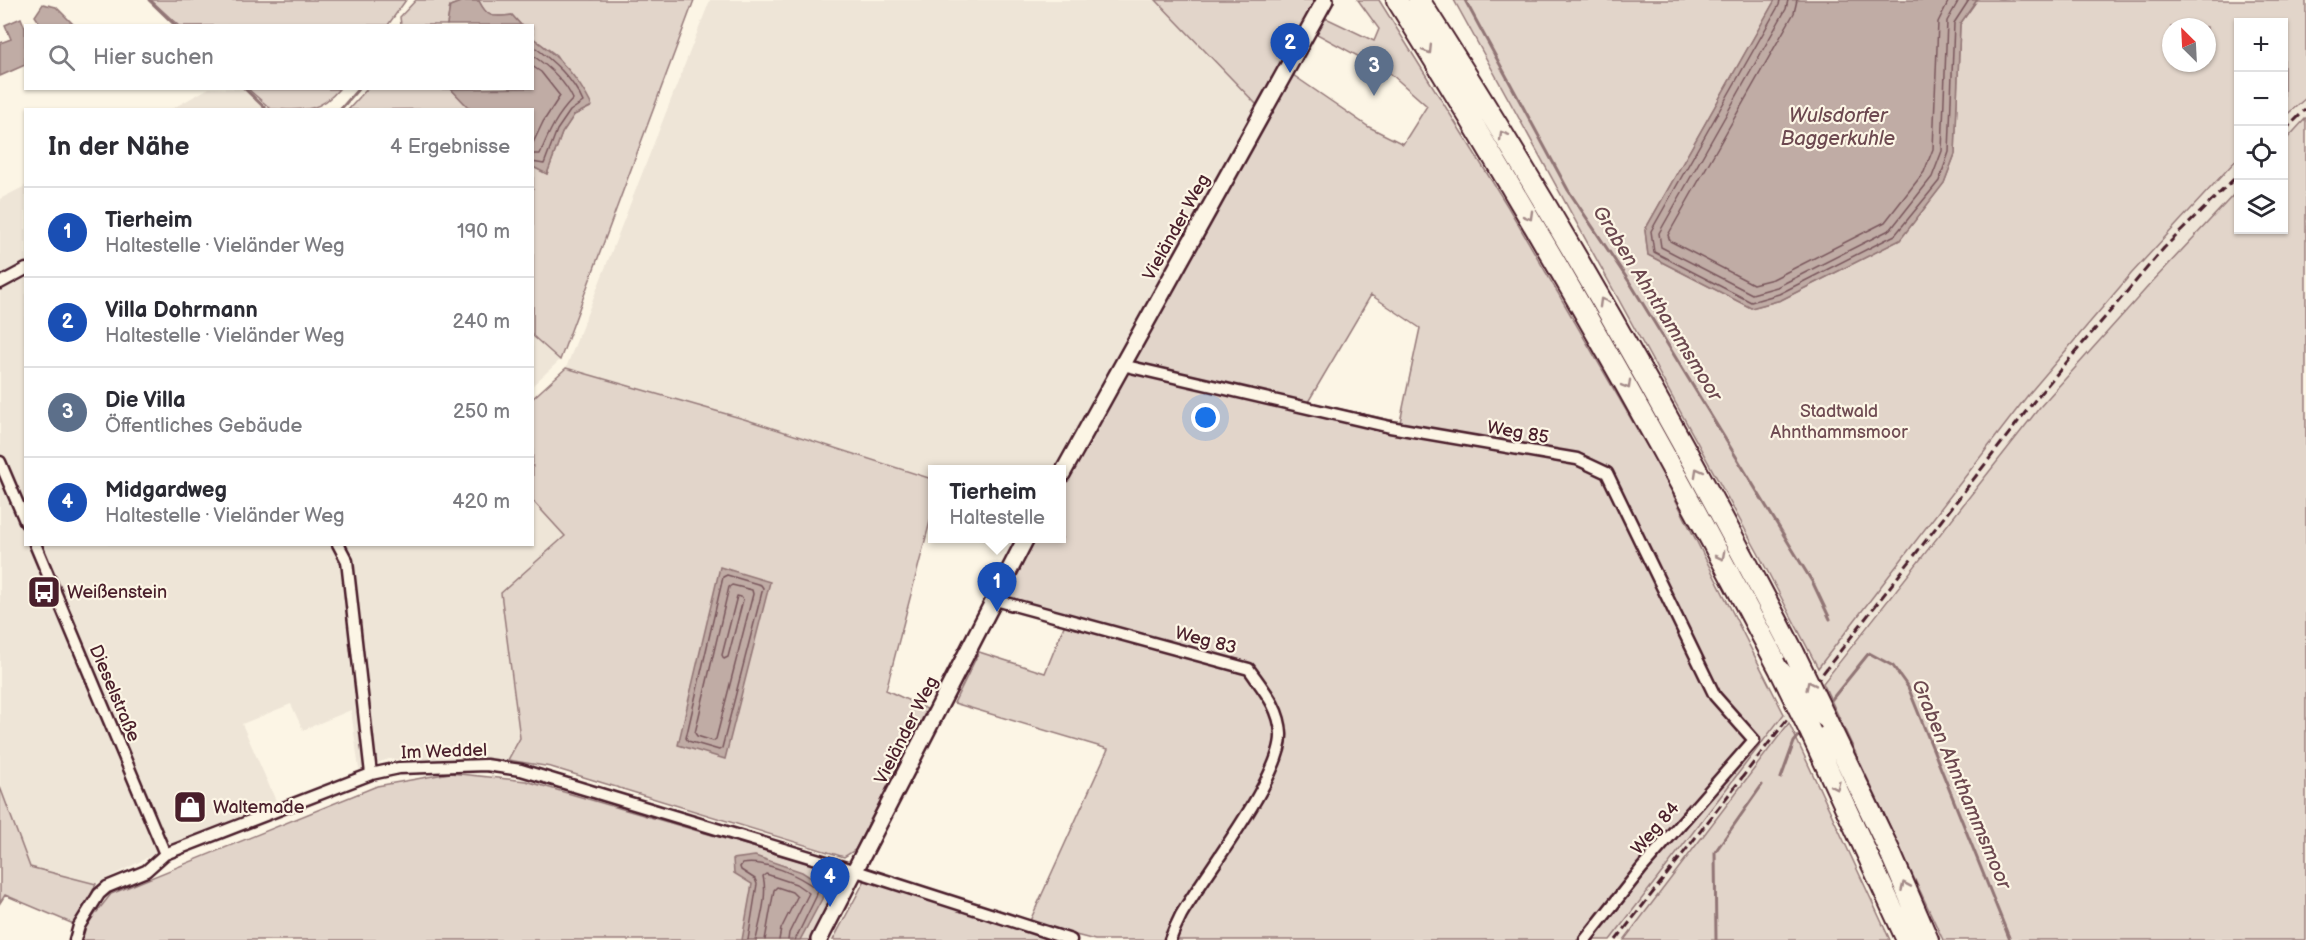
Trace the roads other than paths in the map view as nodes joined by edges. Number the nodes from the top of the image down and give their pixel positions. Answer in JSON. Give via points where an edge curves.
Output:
{"nodes":[{"id":1,"x":1325,"y":0,"type":"edge"},
{"id":2,"x":1397,"y":0,"type":"edge"},
{"id":3,"x":1419,"y":0,"type":"edge"},
{"id":4,"x":24,"y":270,"type":"edge"},
{"id":5,"x":0,"y":283,"type":"edge"},
{"id":6,"x":1122,"y":364,"type":"junction"},
{"id":7,"x":0,"y":462,"type":"edge"},
{"id":8,"x":1066,"y":467,"type":"edge"},
{"id":9,"x":24,"y":518,"type":"edge"},
{"id":10,"x":1023,"y":543,"type":"edge"},
{"id":11,"x":36,"y":546,"type":"edge"},
{"id":12,"x":339,"y":546,"type":"edge"},
{"id":13,"x":994,"y":600,"type":"junction"},
{"id":14,"x":1754,"y":740,"type":"joint"},
{"id":15,"x":371,"y":774,"type":"junction"},
{"id":16,"x":165,"y":854,"type":"junction"},
{"id":17,"x":856,"y":871,"type":"junction"},
{"id":18,"x":75,"y":940,"type":"edge"},
{"id":19,"x":819,"y":940,"type":"edge"},
{"id":20,"x":1071,"y":940,"type":"edge"},
{"id":21,"x":1170,"y":940,"type":"edge"},
{"id":22,"x":1585,"y":940,"type":"edge"},
{"id":23,"x":1907,"y":940,"type":"edge"},
{"id":24,"x":1928,"y":940,"type":"edge"}],
"edges":[{"from":1,"to":6,"type":"street","name":"Vieländer Weg"},
{"from":2,"to":23,"type":"highway","one_way":true,"bridge":true,"via":[[1486,143],[1641,409],[1781,672]]},
{"from":24,"to":3,"type":"highway","one_way":true,"bridge":true,"via":[[1825,717],[1733,535],[1601,299]]},
{"from":4,"to":5,"type":"street"},
{"from":6,"to":8,"type":"street","name":"Vieländer Weg"},
{"from":6,"to":14,"type":"street","name":"Weg 85","via":[[1390,427],[1577,459],[1607,473],[1715,696]]},
{"from":7,"to":9,"type":"street"},
{"from":10,"to":13,"type":"street","name":"Vieländer Weg"},
{"from":11,"to":16,"type":"street","name":"Dieselstraße"},
{"from":12,"to":15,"type":"street","via":[[347,561]]},
{"from":13,"to":17,"type":"street","name":"Vieländer Weg"},
{"from":13,"to":21,"type":"street","name":"Weg 83","via":[[1249,669],[1275,708],[1281,735],[1274,767],[1181,915]]},
{"from":14,"to":22,"type":"street","name":"Weg 84"},
{"from":15,"to":16,"type":"street","name":"Im Weddel"},
{"from":15,"to":17,"type":"street","name":"Im Weddel","via":[[399,768],[486,765],[521,770]]},
{"from":16,"to":18,"type":"street","name":"Im Weddel","via":[[146,871],[99,894]]},
{"from":17,"to":19,"type":"street","name":"Vieländer Weg"},
{"from":17,"to":20,"type":"street","name":"Im Weddel"}]}
